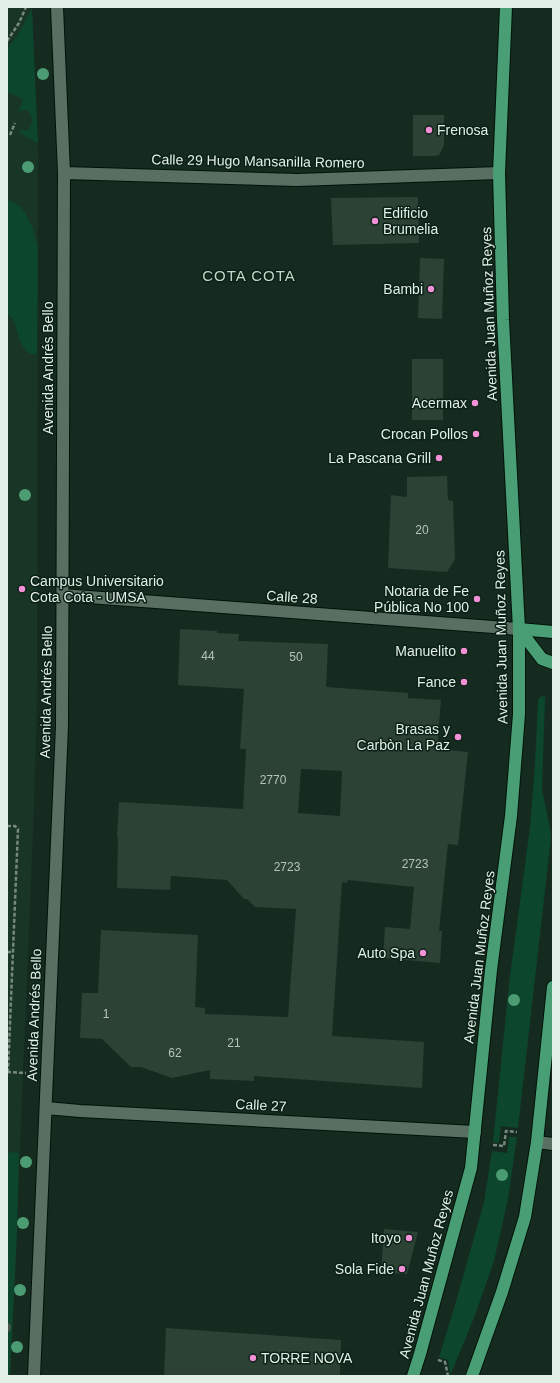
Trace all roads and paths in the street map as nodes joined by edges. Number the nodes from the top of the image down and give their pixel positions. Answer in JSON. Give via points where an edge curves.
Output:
{"nodes":[{"id":1,"x":26,"y":7,"type":"edge"},
{"id":2,"x":57,"y":7,"type":"edge"},
{"id":3,"x":506,"y":7,"type":"edge"},
{"id":4,"x":7,"y":41,"type":"edge"},
{"id":5,"x":15,"y":123,"type":"dead end"},
{"id":6,"x":10,"y":135,"type":"dead end"},
{"id":7,"x":64,"y":173,"type":"junction"},
{"id":8,"x":499,"y":174,"type":"junction"},
{"id":9,"x":62,"y":595,"type":"junction"},
{"id":10,"x":519,"y":629,"type":"junction"},
{"id":11,"x":553,"y":632,"type":"edge"},
{"id":12,"x":553,"y":664,"type":"edge"},
{"id":13,"x":7,"y":826,"type":"edge"},
{"id":14,"x":7,"y":952,"type":"edge"},
{"id":15,"x":12,"y":952,"type":"junction"},
{"id":16,"x":553,"y":987,"type":"edge"},
{"id":17,"x":9,"y":1001,"type":"edge"},
{"id":18,"x":7,"y":1072,"type":"edge"},
{"id":19,"x":23,"y":1073,"type":"dead end"},
{"id":20,"x":46,"y":1108,"type":"junction"},
{"id":21,"x":475,"y":1132,"type":"junction"},
{"id":22,"x":517,"y":1132,"type":"dead end"},
{"id":23,"x":537,"y":1142,"type":"junction"},
{"id":24,"x":553,"y":1144,"type":"edge"},
{"id":25,"x":493,"y":1145,"type":"dead end"},
{"id":26,"x":438,"y":1360,"type":"dead end"},
{"id":27,"x":34,"y":1376,"type":"edge"},
{"id":28,"x":413,"y":1376,"type":"edge"},
{"id":29,"x":448,"y":1376,"type":"edge"},
{"id":30,"x":472,"y":1376,"type":"edge"}],
"edges":[{"from":1,"to":4,"type":"path"},
{"from":2,"to":7,"type":"street","name":"Avenida Andrés Bello"},
{"from":3,"to":8,"type":"main road","name":"Avenida Juan Muñoz Reyes"},
{"from":5,"to":6,"type":"path"},
{"from":7,"to":8,"type":"street","name":"Calle 29 Hugo Mansanilla Romero","via":[[297,180]]},
{"from":7,"to":9,"type":"street","name":"Avenida Andrés Bello"},
{"from":8,"to":10,"type":"main road","name":"Avenida Juan Muñoz Reyes","via":[[503,320]]},
{"from":9,"to":10,"type":"street","name":"Calle 28"},
{"from":9,"to":20,"type":"street","name":"Avenida Andrés Bello","via":[[62,726]]},
{"from":10,"to":11,"type":"main road"},
{"from":10,"to":12,"type":"main road","via":[[542,658]]},
{"from":10,"to":21,"type":"main road","name":"Avenida Juan Muñoz Reyes","via":[[519,714],[512,808],[491,970]]},
{"from":13,"to":15,"type":"path","via":[[15,826],[18,829]]},
{"from":14,"to":15,"type":"path"},
{"from":15,"to":17,"type":"path"},
{"from":16,"to":23,"type":"main road"},
{"from":17,"to":18,"type":"path"},
{"from":18,"to":19,"type":"path"},
{"from":20,"to":21,"type":"street","name":"Calle 27"},
{"from":20,"to":27,"type":"street","name":"Avenida Andrés Bello"},
{"from":21,"to":28,"type":"main road","name":"Avenida Juan Muñoz Reyes","via":[[471,1168]]},
{"from":22,"to":25,"type":"path","via":[[506,1131],[504,1146]]},
{"from":23,"to":24,"type":"street"},
{"from":23,"to":30,"type":"main road","via":[[525,1217]]},
{"from":26,"to":29,"type":"path","via":[[445,1362]]}]}
